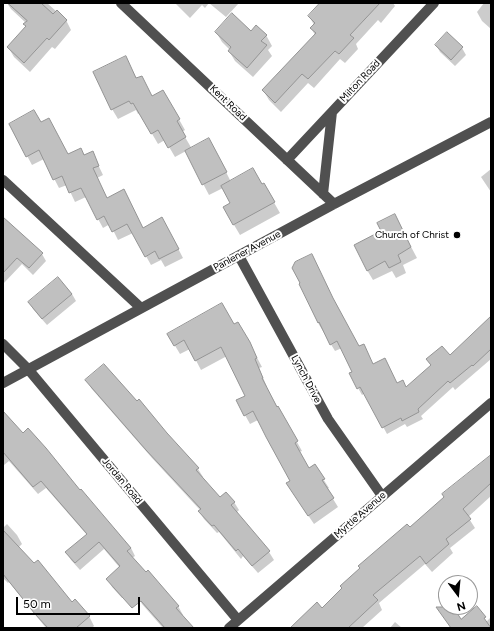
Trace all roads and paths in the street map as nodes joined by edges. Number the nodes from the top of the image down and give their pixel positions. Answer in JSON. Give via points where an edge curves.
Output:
{"nodes":[{"id":1,"x":121,"y":3,"type":"edge"},
{"id":2,"x":434,"y":3,"type":"edge"},
{"id":3,"x":332,"y":112,"type":"junction"},
{"id":4,"x":491,"y":122,"type":"edge"},
{"id":5,"x":287,"y":160,"type":"junction"},
{"id":6,"x":3,"y":180,"type":"edge"},
{"id":7,"x":323,"y":194,"type":"junction"},
{"id":8,"x":334,"y":204,"type":"junction"},
{"id":9,"x":240,"y":256,"type":"junction"},
{"id":10,"x":141,"y":308,"type":"junction"},
{"id":11,"x":3,"y":344,"type":"edge"},
{"id":12,"x":28,"y":369,"type":"junction"},
{"id":13,"x":3,"y":383,"type":"edge"},
{"id":14,"x":491,"y":403,"type":"edge"},
{"id":15,"x":382,"y":496,"type":"junction"},
{"id":16,"x":238,"y":620,"type":"junction"},
{"id":17,"x":229,"y":628,"type":"edge"}],
"edges":[{"from":1,"to":5,"type":"street","name":"Kent Road"},
{"from":2,"to":3,"type":"street","name":"Milton Road"},
{"from":3,"to":5,"type":"street","name":"Milton Road"},
{"from":3,"to":7,"type":"street"},
{"from":4,"to":8,"type":"street","name":"Panlener Avenue"},
{"from":5,"to":7,"type":"street","name":"Kent Road"},
{"from":6,"to":10,"type":"street"},
{"from":7,"to":8,"type":"street","name":"Kent Road"},
{"from":8,"to":9,"type":"street","name":"Panlener Avenue"},
{"from":9,"to":10,"type":"street","name":"Panlener Avenue"},
{"from":9,"to":15,"type":"street","name":"Lynch Drive","via":[[328,419]]},
{"from":10,"to":12,"type":"street","name":"Panlener Avenue"},
{"from":11,"to":12,"type":"street","name":"Jordan Road"},
{"from":12,"to":13,"type":"street","name":"Panlener Avenue"},
{"from":12,"to":16,"type":"street","name":"Jordan Road"},
{"from":14,"to":15,"type":"street","name":"Myrtle Avenue"},
{"from":15,"to":16,"type":"street","name":"Myrtle Avenue"},
{"from":16,"to":17,"type":"street","name":"Myrtle Avenue"}]}
